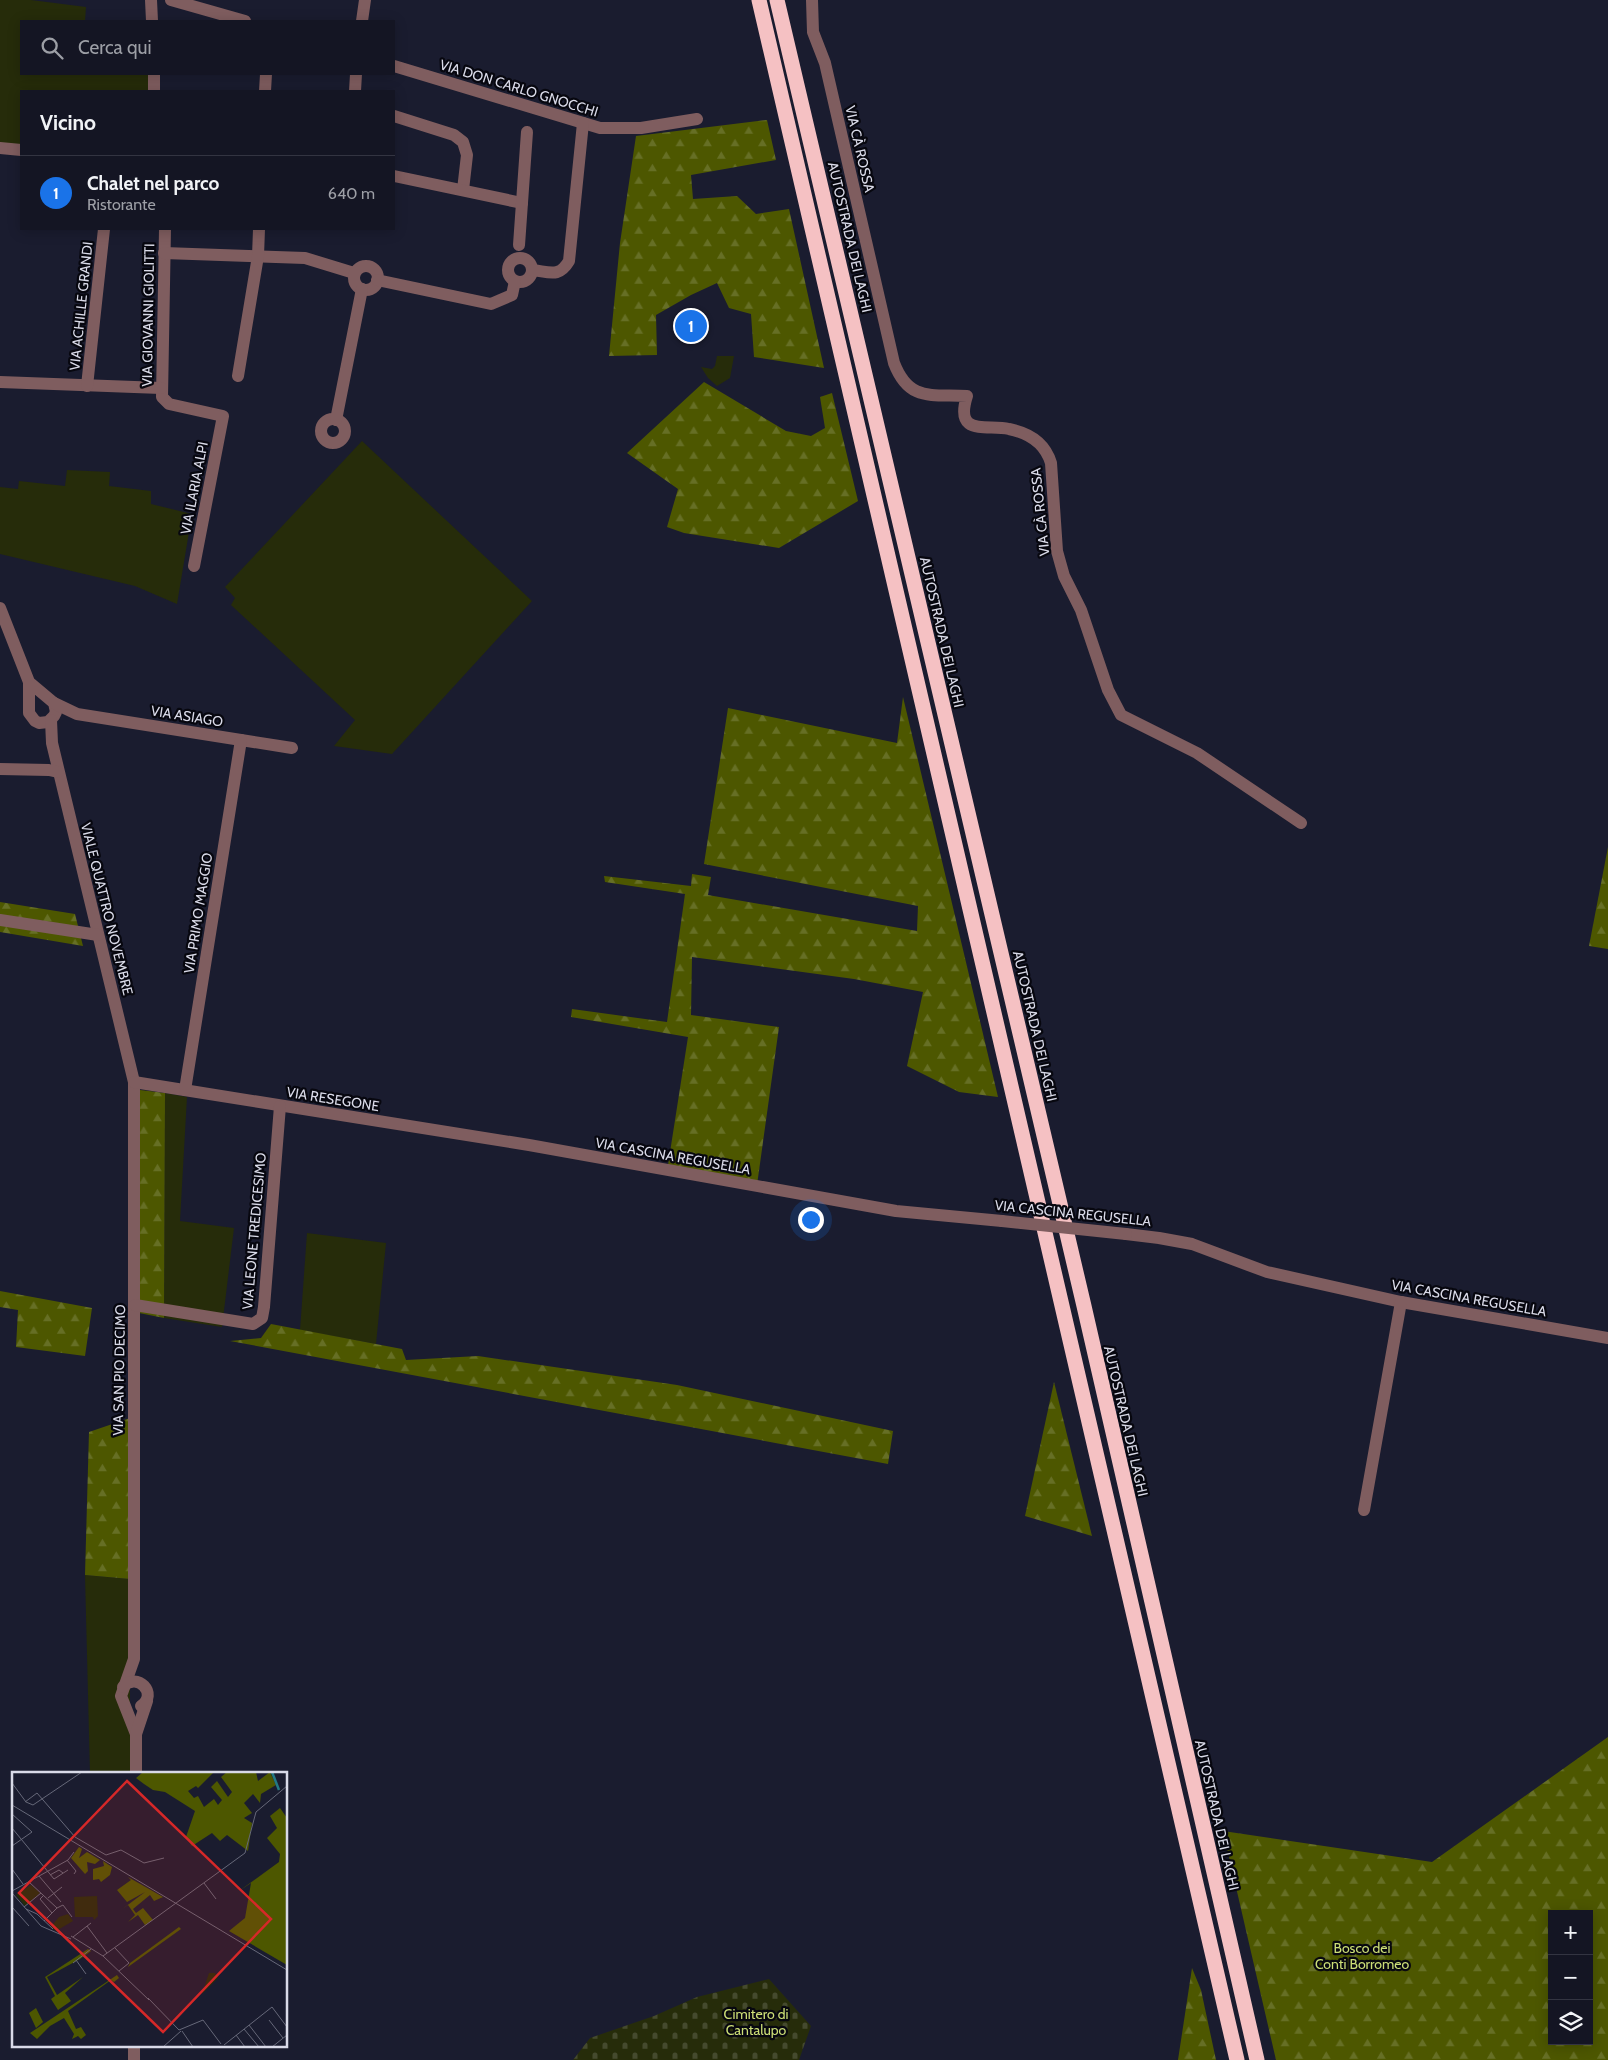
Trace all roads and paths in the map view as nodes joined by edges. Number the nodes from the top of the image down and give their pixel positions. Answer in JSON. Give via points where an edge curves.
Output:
{"nodes":[{"id":1,"x":151,"y":0,"type":"edge"},
{"id":2,"x":171,"y":0,"type":"edge"},
{"id":3,"x":365,"y":0,"type":"edge"},
{"id":4,"x":759,"y":0,"type":"edge"},
{"id":5,"x":777,"y":0,"type":"edge"},
{"id":6,"x":812,"y":0,"type":"edge"},
{"id":7,"x":152,"y":20,"type":"edge"},
{"id":8,"x":241,"y":20,"type":"edge"},
{"id":9,"x":362,"y":20,"type":"edge"},
{"id":10,"x":395,"y":66,"type":"edge"},
{"id":11,"x":154,"y":75,"type":"edge"},
{"id":12,"x":266,"y":75,"type":"edge"},
{"id":13,"x":356,"y":75,"type":"edge"},
{"id":14,"x":154,"y":90,"type":"edge"},
{"id":15,"x":266,"y":90,"type":"edge"},
{"id":16,"x":355,"y":90,"type":"edge"},
{"id":17,"x":395,"y":116,"type":"edge"},
{"id":18,"x":697,"y":119,"type":"dead end"},
{"id":19,"x":583,"y":123,"type":"junction"},
{"id":20,"x":527,"y":132,"type":"dead end"},
{"id":21,"x":0,"y":148,"type":"edge"},
{"id":22,"x":20,"y":150,"type":"edge"},
{"id":23,"x":395,"y":176,"type":"edge"},
{"id":24,"x":463,"y":190,"type":"junction"},
{"id":25,"x":522,"y":203,"type":"junction"},
{"id":26,"x":104,"y":230,"type":"edge"},
{"id":27,"x":165,"y":230,"type":"edge"},
{"id":28,"x":259,"y":230,"type":"edge"},
{"id":29,"x":519,"y":245,"type":"dead end"},
{"id":30,"x":164,"y":253,"type":"junction"},
{"id":31,"x":258,"y":256,"type":"junction"},
{"id":32,"x":532,"y":270,"type":"junction"},
{"id":33,"x":354,"y":274,"type":"junction"},
{"id":34,"x":377,"y":280,"type":"junction"},
{"id":35,"x":516,"y":281,"type":"junction"},
{"id":36,"x":362,"y":289,"type":"junction"},
{"id":37,"x":238,"y":376,"type":"dead end"},
{"id":38,"x":0,"y":382,"type":"edge"},
{"id":39,"x":87,"y":386,"type":"junction"},
{"id":40,"x":161,"y":388,"type":"junction"},
{"id":41,"x":223,"y":416,"type":"joint"},
{"id":42,"x":336,"y":420,"type":"dead end"},
{"id":43,"x":194,"y":566,"type":"dead end"},
{"id":44,"x":0,"y":608,"type":"edge"},
{"id":45,"x":29,"y":682,"type":"junction"},
{"id":46,"x":51,"y":700,"type":"junction"},
{"id":47,"x":30,"y":704,"type":"junction"},
{"id":48,"x":77,"y":714,"type":"junction"},
{"id":49,"x":48,"y":720,"type":"junction"},
{"id":50,"x":241,"y":740,"type":"junction"},
{"id":51,"x":292,"y":748,"type":"dead end"},
{"id":52,"x":0,"y":769,"type":"edge"},
{"id":53,"x":58,"y":772,"type":"junction"},
{"id":54,"x":1301,"y":823,"type":"dead end"},
{"id":55,"x":0,"y":920,"type":"edge"},
{"id":56,"x":98,"y":935,"type":"junction"},
{"id":57,"x":134,"y":1082,"type":"junction"},
{"id":58,"x":185,"y":1090,"type":"junction"},
{"id":59,"x":280,"y":1106,"type":"junction"},
{"id":60,"x":529,"y":1145,"type":"joint"},
{"id":61,"x":1400,"y":1302,"type":"junction"},
{"id":62,"x":135,"y":1305,"type":"junction"},
{"id":63,"x":1608,"y":1338,"type":"edge"},
{"id":64,"x":1364,"y":1510,"type":"dead end"},
{"id":65,"x":134,"y":1659,"type":"junction"},
{"id":66,"x":123,"y":1687,"type":"junction"},
{"id":67,"x":146,"y":1687,"type":"junction"},
{"id":68,"x":123,"y":1701,"type":"junction"},
{"id":69,"x":147,"y":1701,"type":"junction"},
{"id":70,"x":136,"y":1734,"type":"junction"},
{"id":71,"x":136,"y":1772,"type":"edge"},
{"id":72,"x":1237,"y":2060,"type":"edge"},
{"id":73,"x":1256,"y":2060,"type":"edge"}],
"edges":[{"from":1,"to":7,"type":"street"},
{"from":2,"to":8,"type":"street"},
{"from":3,"to":9,"type":"street"},
{"from":4,"to":72,"type":"highway"},
{"from":5,"to":73,"type":"highway","name":"AUTOSTRADA DEI LAGHI","via":[[1084,1306]]},
{"from":6,"to":54,"type":"street","name":"VIA CÀ ROSSA","via":[[813,32],[825,63],[899,376],[912,390],[925,394],[967,396],[964,414],[976,427],[1008,428],[1033,437],[1048,452],[1057,551],[1108,690],[1121,715],[1197,753]]},
{"from":10,"to":19,"type":"street","name":"VIA DON CARLO GNOCCHI"},
{"from":11,"to":14,"type":"street"},
{"from":12,"to":15,"type":"street"},
{"from":13,"to":16,"type":"street"},
{"from":17,"to":24,"type":"street","via":[[454,134],[462,142],[467,155]]},
{"from":18,"to":19,"type":"street","name":"VIA DON CARLO GNOCCHI","via":[[641,128],[600,128]]},
{"from":19,"to":32,"type":"street","via":[[569,261],[563,271],[557,273]]},
{"from":20,"to":25,"type":"street"},
{"from":21,"to":22,"type":"street"},
{"from":23,"to":24,"type":"street"},
{"from":24,"to":25,"type":"street"},
{"from":25,"to":29,"type":"street"},
{"from":26,"to":39,"type":"street","name":"VIA ACHILLE GRANDI"},
{"from":27,"to":30,"type":"street","name":"VIA GIOVANNI GIOLITTI"},
{"from":28,"to":31,"type":"street"},
{"from":30,"to":31,"type":"street"},
{"from":30,"to":40,"type":"street","name":"VIA GIOVANNI GIOLITTI"},
{"from":31,"to":33,"type":"street","via":[[305,258]]},
{"from":31,"to":37,"type":"street"},
{"from":32,"to":35,"type":"street","via":[[527,280]]},
{"from":32,"to":35,"type":"street","via":[[527,260],[519,258],[512,261],[508,272]]},
{"from":33,"to":34,"type":"street","via":[[360,268],[371,267]]},
{"from":33,"to":36,"type":"street","via":[[356,285]]},
{"from":34,"to":35,"type":"street","via":[[490,304],[512,295]]},
{"from":34,"to":36,"type":"street","via":[[373,287]]},
{"from":36,"to":42,"type":"street"},
{"from":38,"to":39,"type":"street"},
{"from":39,"to":40,"type":"street"},
{"from":40,"to":41,"type":"street","name":"VIA GIOVANNI GIOLITTI","via":[[162,397],[169,404]]},
{"from":41,"to":43,"type":"street","name":"VIA ILARIA ALPI"},
{"from":44,"to":45,"type":"street"},
{"from":45,"to":46,"type":"street"},
{"from":45,"to":47,"type":"street"},
{"from":46,"to":47,"type":"street","via":[[37,697]]},
{"from":46,"to":48,"type":"street","name":"VIA ASIAGO"},
{"from":46,"to":49,"type":"street","via":[[56,712]]},
{"from":47,"to":49,"type":"street","via":[[31,718]]},
{"from":48,"to":49,"type":"street","name":"VIA ASIAGO"},
{"from":48,"to":50,"type":"street","name":"VIA ASIAGO"},
{"from":49,"to":53,"type":"street","name":"VIALE QUATTRO NOVEMBRE"},
{"from":50,"to":51,"type":"street","name":"VIA ASIAGO"},
{"from":50,"to":58,"type":"street","name":"VIA PRIMO MAGGIO"},
{"from":52,"to":53,"type":"street"},
{"from":53,"to":56,"type":"street","name":"VIALE QUATTRO NOVEMBRE"},
{"from":55,"to":56,"type":"street"},
{"from":56,"to":57,"type":"street","name":"VIALE QUATTRO NOVEMBRE"},
{"from":57,"to":58,"type":"street","name":"VIA RESEGONE"},
{"from":57,"to":62,"type":"street","name":"VIA SAN PIO DECIMO"},
{"from":58,"to":59,"type":"street","name":"VIA RESEGONE"},
{"from":59,"to":60,"type":"street","name":"VIA RESEGONE"},
{"from":59,"to":62,"type":"street","name":"VIA LEONE TREDICESIMO","via":[[262,1318],[253,1324]]},
{"from":60,"to":61,"type":"street","name":"VIA CASCINA REGUSELLA","bridge":true,"via":[[896,1211],[1159,1238],[1192,1244],[1267,1272]]},
{"from":61,"to":63,"type":"street","name":"VIA CASCINA REGUSELLA"},
{"from":61,"to":64,"type":"street"},
{"from":62,"to":65,"type":"street","name":"VIA SAN PIO DECIMO"},
{"from":65,"to":66,"type":"street","name":"VIA SAN PIO DECIMO"},
{"from":65,"to":67,"type":"street","name":"VIA SAN PIO DECIMO"},
{"from":66,"to":67,"type":"street","via":[[135,1681]]},
{"from":66,"to":68,"type":"street","name":"VIA SAN PIO DECIMO"},
{"from":67,"to":69,"type":"street","name":"VIA SAN PIO DECIMO"},
{"from":68,"to":69,"type":"street","via":[[133,1708]]},
{"from":68,"to":70,"type":"street","name":"VIA SAN PIO DECIMO"},
{"from":69,"to":70,"type":"street","name":"VIA SAN PIO DECIMO"},
{"from":70,"to":71,"type":"street","name":"VIA SAN PIO DECIMO"}]}
